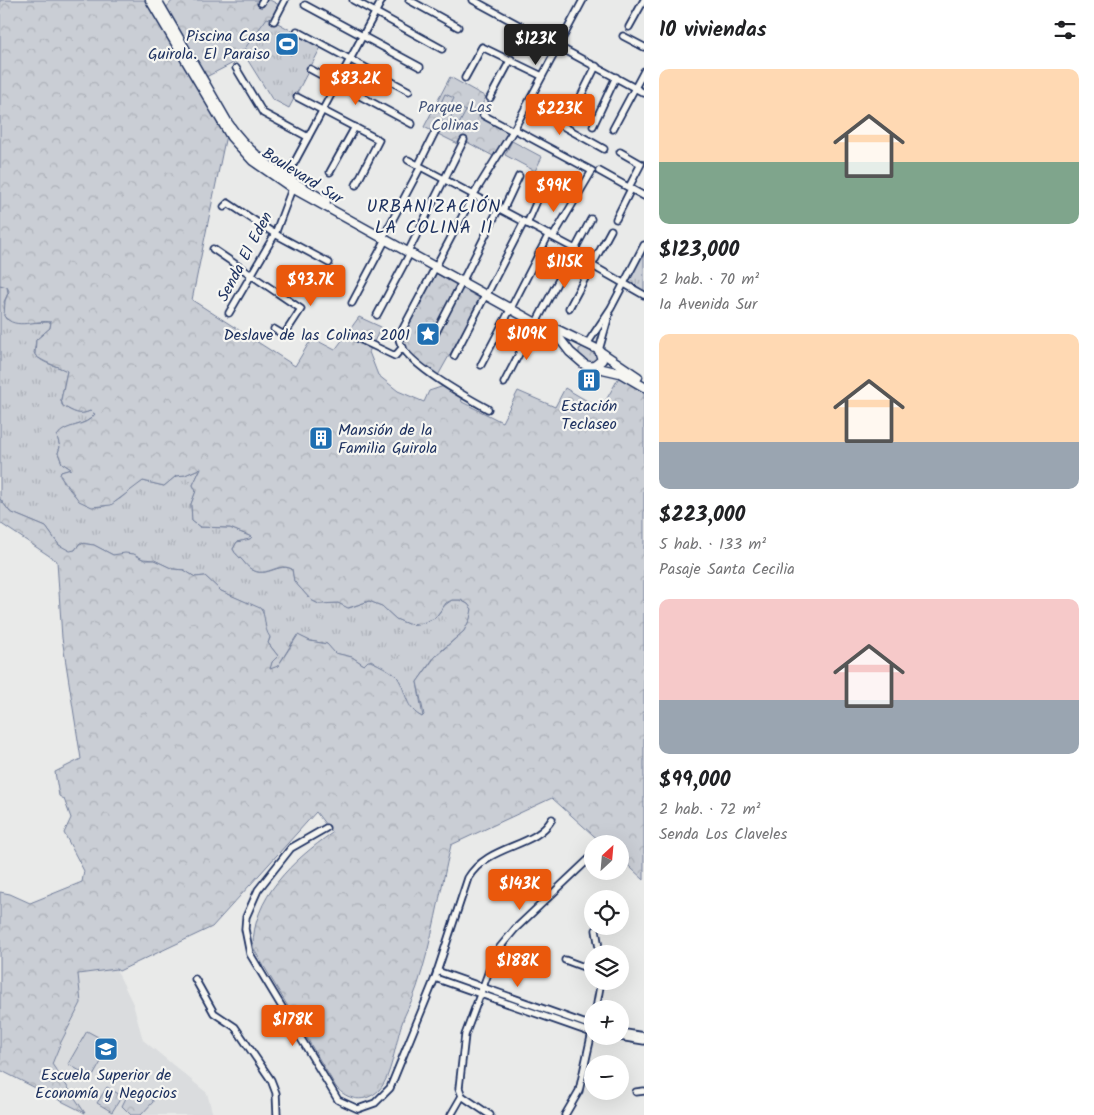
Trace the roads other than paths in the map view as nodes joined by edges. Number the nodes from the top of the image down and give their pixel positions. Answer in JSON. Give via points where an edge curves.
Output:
{"nodes":[{"id":1,"x":150,"y":0,"type":"edge"},
{"id":2,"x":158,"y":0,"type":"edge"},
{"id":3,"x":285,"y":0,"type":"edge"},
{"id":4,"x":353,"y":0,"type":"edge"},
{"id":5,"x":382,"y":0,"type":"edge"},
{"id":6,"x":409,"y":0,"type":"edge"},
{"id":7,"x":473,"y":0,"type":"edge"},
{"id":8,"x":583,"y":0,"type":"edge"},
{"id":9,"x":644,"y":0,"type":"edge"},
{"id":10,"x":483,"y":2,"type":"edge"},
{"id":11,"x":305,"y":5,"type":"dead end"},
{"id":12,"x":376,"y":12,"type":"junction"},
{"id":13,"x":274,"y":21,"type":"dead end"},
{"id":14,"x":458,"y":26,"type":"dead end"},
{"id":15,"x":630,"y":27,"type":"dead end"},
{"id":16,"x":296,"y":31,"type":"dead end"},
{"id":17,"x":363,"y":36,"type":"junction"},
{"id":18,"x":623,"y":36,"type":"dead end"},
{"id":19,"x":558,"y":46,"type":"junction"},
{"id":20,"x":644,"y":48,"type":"edge"},
{"id":21,"x":442,"y":49,"type":"dead end"},
{"id":22,"x":511,"y":59,"type":"junction"},
{"id":23,"x":350,"y":60,"type":"junction"},
{"id":24,"x":596,"y":66,"type":"junction"},
{"id":25,"x":420,"y":67,"type":"dead end"},
{"id":26,"x":236,"y":68,"type":"dead end"},
{"id":27,"x":310,"y":69,"type":"dead end"},
{"id":28,"x":644,"y":71,"type":"edge"},
{"id":29,"x":542,"y":76,"type":"junction"},
{"id":30,"x":616,"y":77,"type":"junction"},
{"id":31,"x":465,"y":78,"type":"dead end"},
{"id":32,"x":338,"y":84,"type":"junction"},
{"id":33,"x":635,"y":88,"type":"junction"},
{"id":34,"x":409,"y":91,"type":"dead end"},
{"id":35,"x":644,"y":92,"type":"edge"},
{"id":36,"x":297,"y":97,"type":"dead end"},
{"id":37,"x":490,"y":98,"type":"dead end"},
{"id":38,"x":527,"y":106,"type":"junction"},
{"id":39,"x":323,"y":110,"type":"junction"},
{"id":40,"x":573,"y":112,"type":"dead end"},
{"id":41,"x":483,"y":115,"type":"dead end"},
{"id":42,"x":412,"y":124,"type":"dead end"},
{"id":43,"x":439,"y":124,"type":"dead end"},
{"id":44,"x":593,"y":126,"type":"dead end"},
{"id":45,"x":354,"y":127,"type":"junction"},
{"id":46,"x":613,"y":129,"type":"dead end"},
{"id":47,"x":514,"y":130,"type":"junction"},
{"id":48,"x":308,"y":137,"type":"junction"},
{"id":49,"x":464,"y":140,"type":"dead end"},
{"id":50,"x":604,"y":149,"type":"dead end"},
{"id":51,"x":620,"y":152,"type":"dead end"},
{"id":52,"x":408,"y":160,"type":"dead end"},
{"id":53,"x":420,"y":168,"type":"junction"},
{"id":54,"x":330,"y":172,"type":"dead end"},
{"id":55,"x":599,"y":172,"type":"dead end"},
{"id":56,"x":519,"y":176,"type":"dead end"},
{"id":57,"x":286,"y":178,"type":"junction"},
{"id":58,"x":444,"y":180,"type":"junction"},
{"id":59,"x":293,"y":185,"type":"junction"},
{"id":60,"x":356,"y":185,"type":"dead end"},
{"id":61,"x":630,"y":188,"type":"junction"},
{"id":62,"x":542,"y":189,"type":"dead end"},
{"id":63,"x":474,"y":194,"type":"junction"},
{"id":64,"x":644,"y":196,"type":"edge"},
{"id":65,"x":224,"y":207,"type":"dead end"},
{"id":66,"x":501,"y":209,"type":"junction"},
{"id":67,"x":591,"y":218,"type":"dead end"},
{"id":68,"x":616,"y":219,"type":"dead end"},
{"id":69,"x":526,"y":223,"type":"junction"},
{"id":70,"x":611,"y":230,"type":"dead end"},
{"id":71,"x":275,"y":234,"type":"junction"},
{"id":72,"x":551,"y":236,"type":"junction"},
{"id":73,"x":385,"y":237,"type":"junction"},
{"id":74,"x":644,"y":245,"type":"edge"},
{"id":75,"x":213,"y":249,"type":"dead end"},
{"id":76,"x":575,"y":249,"type":"junction"},
{"id":77,"x":410,"y":251,"type":"junction"},
{"id":78,"x":329,"y":263,"type":"dead end"},
{"id":79,"x":436,"y":265,"type":"junction"},
{"id":80,"x":593,"y":266,"type":"junction"},
{"id":81,"x":251,"y":276,"type":"junction"},
{"id":82,"x":463,"y":280,"type":"junction"},
{"id":83,"x":623,"y":284,"type":"junction"},
{"id":84,"x":487,"y":294,"type":"junction"},
{"id":85,"x":644,"y":295,"type":"edge"},
{"id":86,"x":352,"y":303,"type":"dead end"},
{"id":87,"x":511,"y":308,"type":"junction"},
{"id":88,"x":569,"y":308,"type":"dead end"},
{"id":89,"x":611,"y":308,"type":"junction"},
{"id":90,"x":229,"y":313,"type":"dead end"},
{"id":91,"x":377,"y":315,"type":"dead end"},
{"id":92,"x":536,"y":322,"type":"junction"},
{"id":93,"x":274,"y":328,"type":"dead end"},
{"id":94,"x":353,"y":336,"type":"dead end"},
{"id":95,"x":432,"y":340,"type":"dead end"},
{"id":96,"x":585,"y":343,"type":"junction"},
{"id":97,"x":403,"y":347,"type":"junction"},
{"id":98,"x":600,"y":351,"type":"junction"},
{"id":99,"x":454,"y":356,"type":"dead end"},
{"id":100,"x":576,"y":359,"type":"junction"},
{"id":101,"x":481,"y":364,"type":"dead end"},
{"id":102,"x":593,"y":367,"type":"junction"},
{"id":103,"x":644,"y":381,"type":"edge"},
{"id":104,"x":504,"y":383,"type":"dead end"},
{"id":105,"x":644,"y":387,"type":"edge"},
{"id":106,"x":488,"y":409,"type":"dead end"},
{"id":107,"x":552,"y":819,"type":"dead end"},
{"id":108,"x":326,"y":828,"type":"dead end"},
{"id":109,"x":584,"y":864,"type":"edge"},
{"id":110,"x":565,"y":960,"type":"dead end"},
{"id":111,"x":584,"y":967,"type":"edge"},
{"id":112,"x":437,"y":971,"type":"junction"},
{"id":113,"x":435,"y":978,"type":"junction"},
{"id":114,"x":195,"y":979,"type":"dead end"},
{"id":115,"x":483,"y":987,"type":"junction"},
{"id":116,"x":481,"y":994,"type":"junction"},
{"id":117,"x":584,"y":1023,"type":"edge"},
{"id":118,"x":584,"y":1029,"type":"edge"},
{"id":119,"x":629,"y":1034,"type":"edge"},
{"id":120,"x":644,"y":1036,"type":"edge"},
{"id":121,"x":629,"y":1038,"type":"edge"},
{"id":122,"x":644,"y":1041,"type":"edge"},
{"id":123,"x":589,"y":1045,"type":"edge"},
{"id":124,"x":644,"y":1091,"type":"edge"},
{"id":125,"x":636,"y":1092,"type":"dead end"},
{"id":126,"x":462,"y":1096,"type":"junction"},
{"id":127,"x":277,"y":1115,"type":"edge"},
{"id":128,"x":451,"y":1115,"type":"edge"},
{"id":129,"x":490,"y":1115,"type":"edge"},
{"id":130,"x":565,"y":1115,"type":"edge"}],
"edges":[{"from":1,"to":59,"type":"highway","name":"Boulevard Sur","via":[[230,136],[253,161]]},
{"from":2,"to":57,"type":"highway","name":"Boulevard Sur","via":[[233,130],[258,158]]},
{"from":3,"to":13,"type":"street"},
{"from":4,"to":12,"type":"street"},
{"from":5,"to":12,"type":"street"},
{"from":6,"to":14,"type":"street"},
{"from":7,"to":10,"type":"street"},
{"from":8,"to":19,"type":"street"},
{"from":9,"to":15,"type":"street"},
{"from":10,"to":19,"type":"street"},
{"from":11,"to":17,"type":"street"},
{"from":12,"to":17,"type":"street"},
{"from":12,"to":21,"type":"street"},
{"from":16,"to":23,"type":"street"},
{"from":17,"to":23,"type":"street"},
{"from":17,"to":25,"type":"street"},
{"from":18,"to":20,"type":"street"},
{"from":19,"to":24,"type":"street"},
{"from":19,"to":29,"type":"street"},
{"from":22,"to":29,"type":"street"},
{"from":22,"to":31,"type":"street","via":[[481,48]]},
{"from":22,"to":37,"type":"street"},
{"from":23,"to":32,"type":"street"},
{"from":23,"to":34,"type":"street"},
{"from":24,"to":30,"type":"street"},
{"from":24,"to":40,"type":"street"},
{"from":26,"to":48,"type":"street","via":[[264,113]]},
{"from":27,"to":32,"type":"street"},
{"from":28,"to":33,"type":"street"},
{"from":29,"to":38,"type":"street"},
{"from":30,"to":33,"type":"street"},
{"from":30,"to":44,"type":"street"},
{"from":32,"to":39,"type":"street"},
{"from":32,"to":42,"type":"street"},
{"from":33,"to":35,"type":"street"},
{"from":33,"to":46,"type":"street"},
{"from":36,"to":39,"type":"street"},
{"from":38,"to":47,"type":"street"},
{"from":38,"to":50,"type":"street"},
{"from":39,"to":45,"type":"street"},
{"from":39,"to":48,"type":"street"},
{"from":41,"to":47,"type":"street"},
{"from":43,"to":53,"type":"street"},
{"from":45,"to":54,"type":"street"},
{"from":45,"to":60,"type":"street","via":[[380,141]]},
{"from":47,"to":63,"type":"street"},
{"from":47,"to":72,"type":"street","via":[[592,171]]},
{"from":48,"to":57,"type":"street"},
{"from":49,"to":58,"type":"street"},
{"from":51,"to":61,"type":"street","via":[[641,164]]},
{"from":52,"to":53,"type":"street"},
{"from":53,"to":58,"type":"street"},
{"from":53,"to":73,"type":"street"},
{"from":55,"to":61,"type":"street"},
{"from":56,"to":66,"type":"street"},
{"from":57,"to":59,"type":"highway","name":"Boulevard Sur"},
{"from":58,"to":63,"type":"street"},
{"from":58,"to":77,"type":"street"},
{"from":59,"to":71,"type":"street","name":"Senda El Eden"},
{"from":59,"to":73,"type":"highway","name":"Boulevard Sur"},
{"from":61,"to":64,"type":"street"},
{"from":61,"to":68,"type":"street"},
{"from":62,"to":69,"type":"street"},
{"from":63,"to":66,"type":"street"},
{"from":63,"to":79,"type":"street"},
{"from":65,"to":71,"type":"street","via":[[228,202]]},
{"from":66,"to":69,"type":"street"},
{"from":66,"to":82,"type":"street"},
{"from":67,"to":76,"type":"street"},
{"from":69,"to":72,"type":"street"},
{"from":69,"to":84,"type":"street"},
{"from":70,"to":80,"type":"street"},
{"from":71,"to":78,"type":"street"},
{"from":71,"to":81,"type":"street","name":"Senda El Eden"},
{"from":72,"to":76,"type":"street"},
{"from":72,"to":87,"type":"street"},
{"from":73,"to":77,"type":"highway","name":"Boulevard Sur"},
{"from":73,"to":86,"type":"street"},
{"from":74,"to":83,"type":"street"},
{"from":75,"to":81,"type":"street"},
{"from":76,"to":80,"type":"street"},
{"from":76,"to":92,"type":"street"},
{"from":77,"to":79,"type":"highway","name":"Boulevard Sur"},
{"from":77,"to":91,"type":"street"},
{"from":79,"to":82,"type":"highway","name":"Boulevard Sur"},
{"from":79,"to":97,"type":"street","via":[[399,336]]},
{"from":80,"to":83,"type":"street"},
{"from":80,"to":88,"type":"street"},
{"from":81,"to":90,"type":"street","name":"Senda El Eden"},
{"from":81,"to":93,"type":"street","via":[[301,309],[284,335]]},
{"from":82,"to":84,"type":"highway","name":"Boulevard Sur"},
{"from":82,"to":95,"type":"street"},
{"from":83,"to":85,"type":"street"},
{"from":83,"to":89,"type":"street"},
{"from":84,"to":87,"type":"highway","name":"Boulevard Sur"},
{"from":84,"to":99,"type":"street"},
{"from":87,"to":92,"type":"highway","name":"Boulevard Sur"},
{"from":87,"to":101,"type":"street"},
{"from":89,"to":96,"type":"street"},
{"from":89,"to":98,"type":"street"},
{"from":92,"to":96,"type":"highway","name":"Boulevard Sur"},
{"from":92,"to":100,"type":"highway","name":"Boulevard Sur","via":[[557,334]]},
{"from":92,"to":104,"type":"street"},
{"from":94,"to":97,"type":"street","via":[[395,356]]},
{"from":96,"to":98,"type":"highway"},
{"from":96,"to":100,"type":"highway","via":[[575,348]]},
{"from":97,"to":106,"type":"street","via":[[438,381]]},
{"from":98,"to":102,"type":"highway","via":[[600,363]]},
{"from":98,"to":103,"type":"highway"},
{"from":100,"to":102,"type":"highway"},
{"from":102,"to":105,"type":"highway","via":[[620,373]]},
{"from":107,"to":112,"type":"street","via":[[539,834],[492,855],[474,868]]},
{"from":108,"to":113,"type":"street","via":[[299,842],[258,890],[246,917],[245,929],[250,954],[338,1100],[358,1109],[375,1103],[390,1088]]},
{"from":109,"to":115,"type":"street","via":[[505,941],[496,952]]},
{"from":110,"to":111,"type":"street"},
{"from":112,"to":113,"type":"street"},
{"from":112,"to":115,"type":"street"},
{"from":113,"to":116,"type":"street"},
{"from":114,"to":127,"type":"street","via":[[214,1013],[235,1027],[271,1080],[276,1092]]},
{"from":115,"to":116,"type":"street"},
{"from":115,"to":117,"type":"street"},
{"from":116,"to":118,"type":"street"},
{"from":116,"to":126,"type":"street","via":[[465,1035],[459,1088]]},
{"from":119,"to":120,"type":"street"},
{"from":121,"to":122,"type":"street"},
{"from":123,"to":130,"type":"street","via":[[579,1091]]},
{"from":124,"to":125,"type":"street"},
{"from":126,"to":128,"type":"street"},
{"from":126,"to":129,"type":"street"}]}
